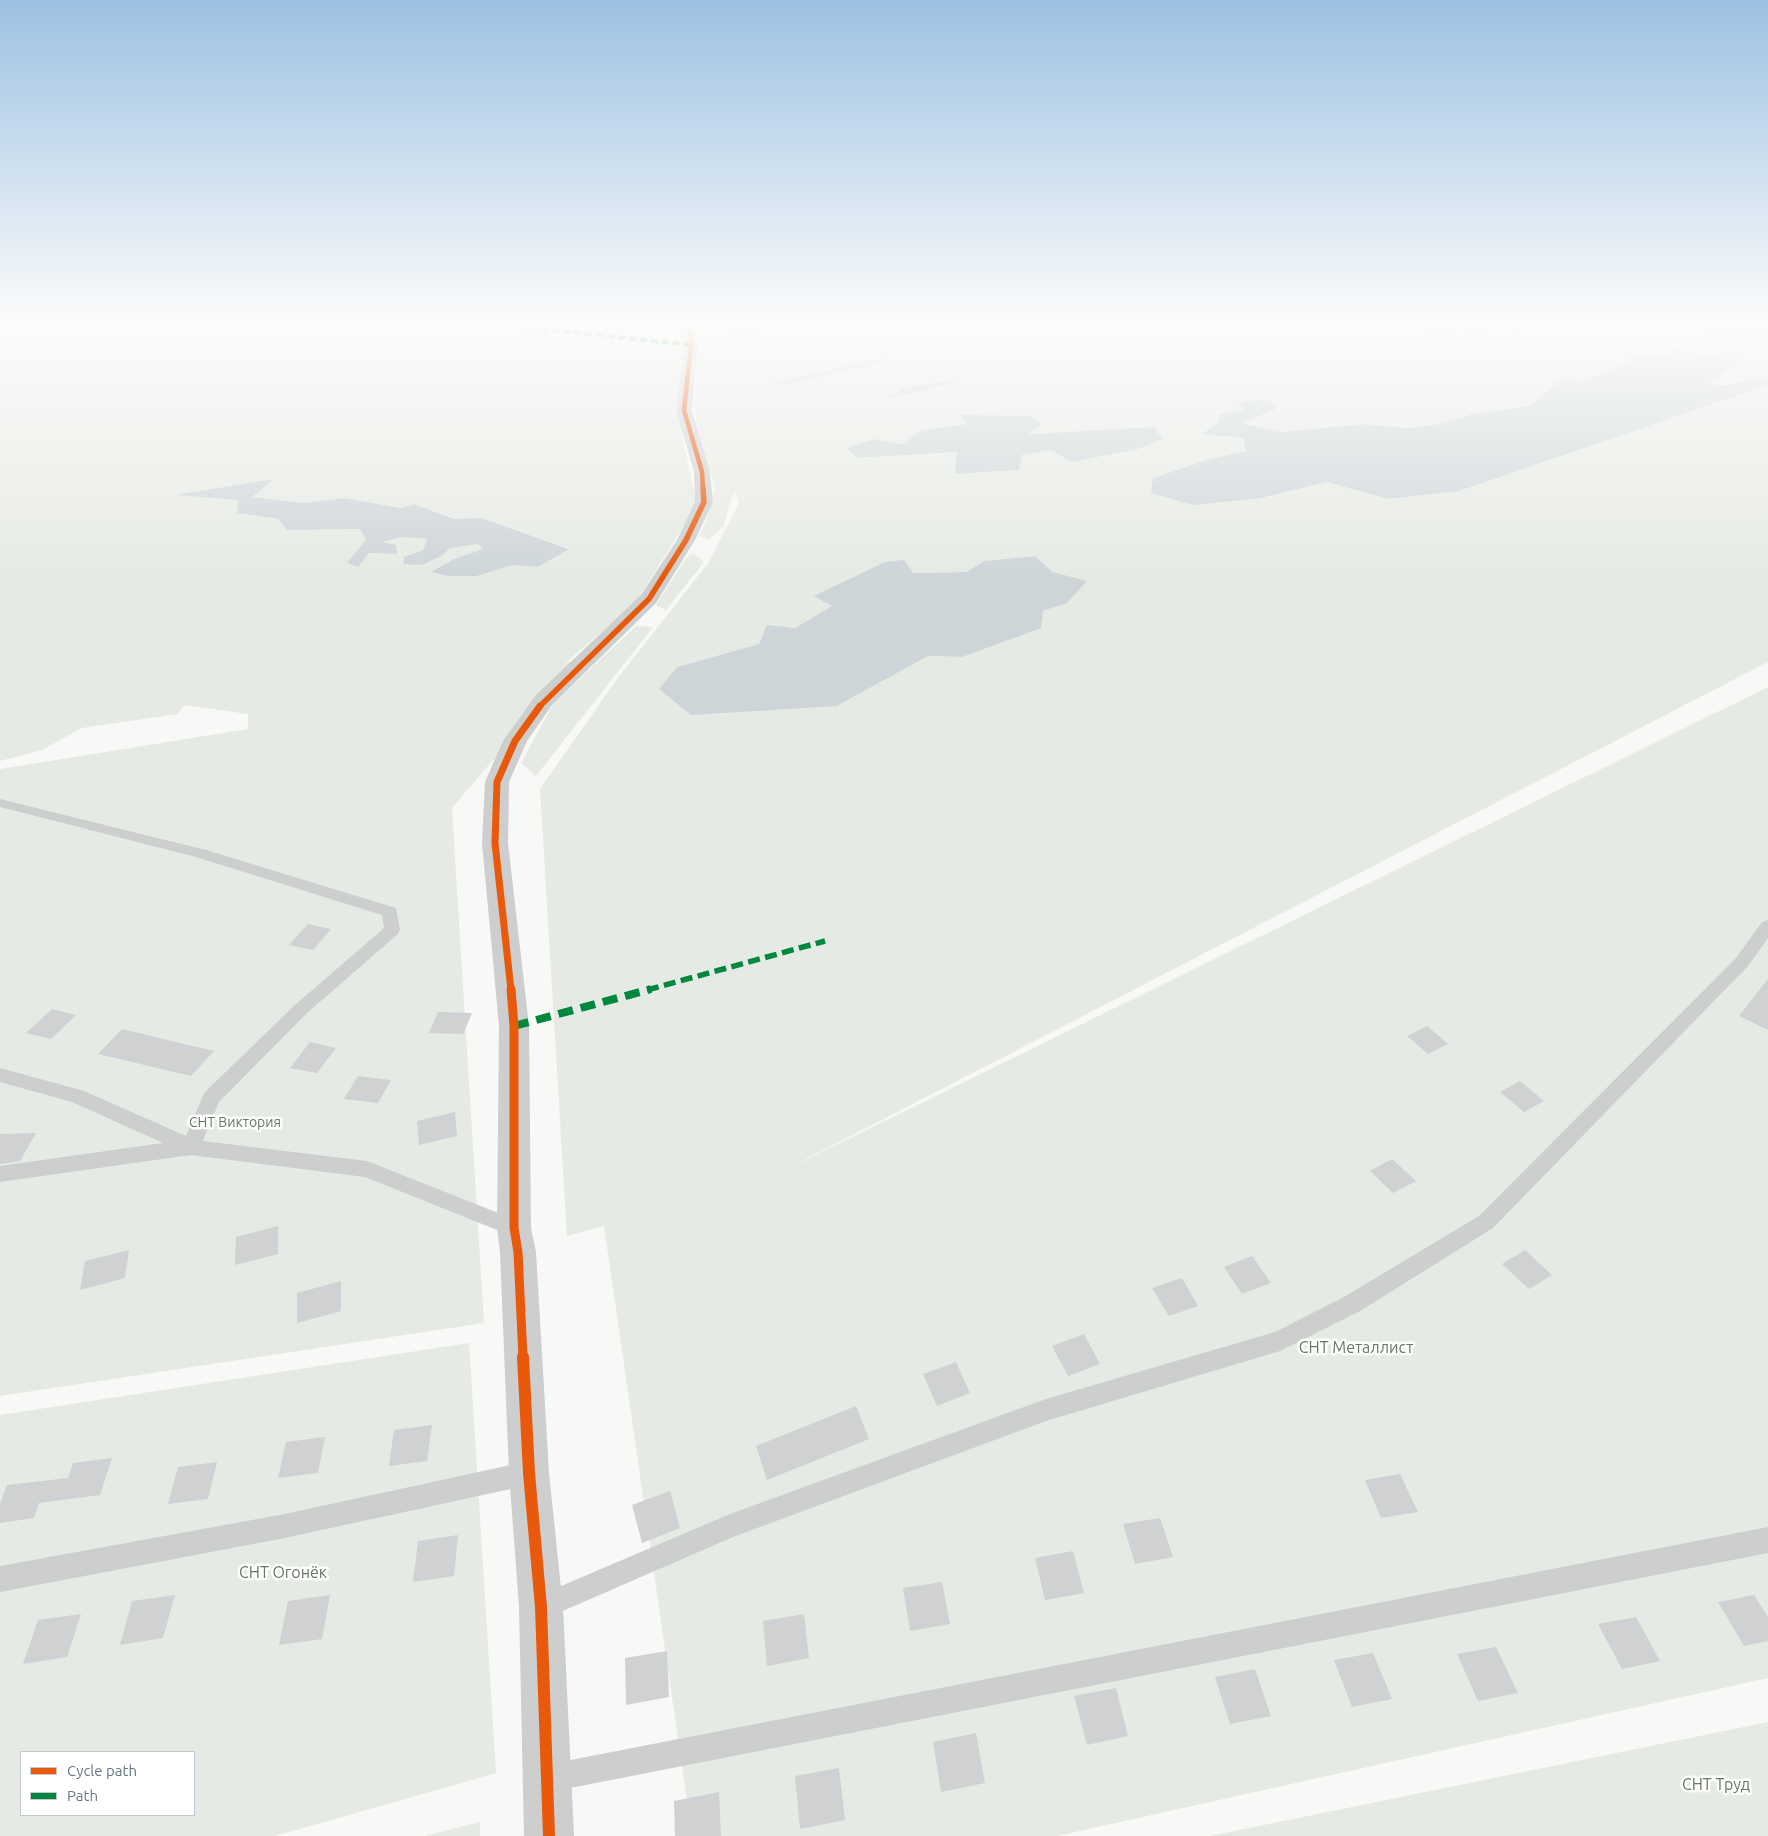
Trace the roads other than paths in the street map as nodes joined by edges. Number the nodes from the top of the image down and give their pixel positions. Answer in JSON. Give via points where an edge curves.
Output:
{"nodes":[{"id":1,"x":684,"y":407,"type":"edge"},
{"id":2,"x":0,"y":803,"type":"edge"},
{"id":3,"x":1768,"y":926,"type":"edge"},
{"id":4,"x":0,"y":1075,"type":"edge"},
{"id":5,"x":191,"y":1147,"type":"junction"},
{"id":6,"x":0,"y":1174,"type":"edge"},
{"id":7,"x":514,"y":1228,"type":"junction"},
{"id":8,"x":529,"y":1473,"type":"junction"},
{"id":9,"x":1768,"y":1540,"type":"edge"},
{"id":10,"x":0,"y":1579,"type":"edge"},
{"id":11,"x":541,"y":1607,"type":"junction"},
{"id":12,"x":548,"y":1778,"type":"junction"},
{"id":13,"x":548,"y":1836,"type":"edge"}],
"edges":[{"from":1,"to":7,"type":"street","via":[[702,472],[704,502],[686,540],[649,599],[544,700],[515,741],[497,782],[495,843],[514,1026]]},
{"from":2,"to":5,"type":"lane","via":[[201,853],[390,912],[392,930],[301,1009],[211,1098]]},
{"from":3,"to":11,"type":"lane","via":[[1742,962],[1486,1222],[1352,1304],[1280,1341],[1046,1410],[730,1526]]},
{"from":4,"to":5,"type":"lane","via":[[77,1096]]},
{"from":5,"to":6,"type":"lane"},
{"from":5,"to":7,"type":"lane","via":[[367,1169]]},
{"from":7,"to":8,"type":"street","via":[[518,1252]]},
{"from":8,"to":10,"type":"lane","via":[[285,1526]]},
{"from":8,"to":11,"type":"street"},
{"from":9,"to":12,"type":"lane"},
{"from":11,"to":12,"type":"street"},
{"from":12,"to":13,"type":"street"}]}
